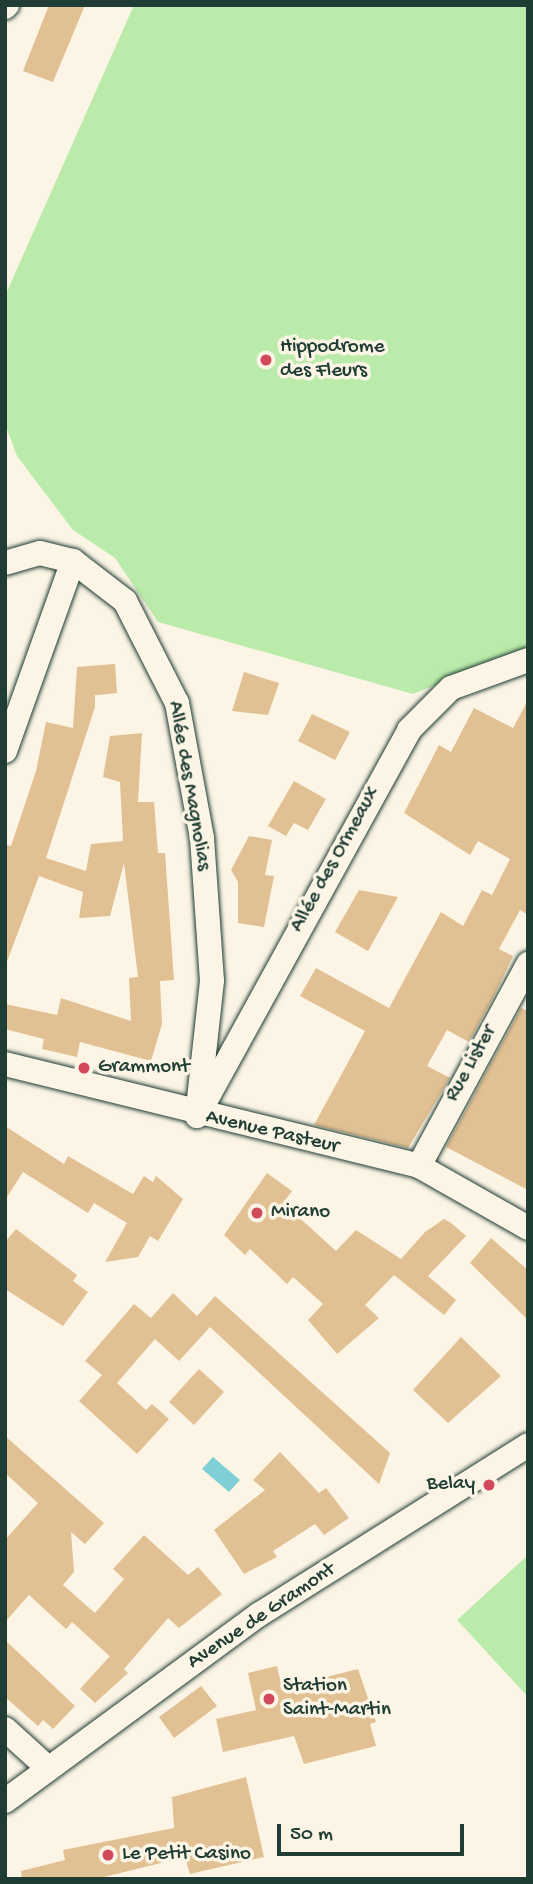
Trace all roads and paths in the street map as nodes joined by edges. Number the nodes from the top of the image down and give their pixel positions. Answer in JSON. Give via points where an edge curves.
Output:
{"nodes":[{"id":1,"x":73,"y":561,"type":"junction"},
{"id":2,"x":5,"y":563,"type":"edge"},
{"id":3,"x":528,"y":660,"type":"edge"},
{"id":4,"x":5,"y":751,"type":"edge"},
{"id":5,"x":528,"y":964,"type":"edge"},
{"id":6,"x":5,"y":1064,"type":"edge"},
{"id":7,"x":197,"y":1116,"type":"junction"},
{"id":8,"x":419,"y":1166,"type":"junction"},
{"id":9,"x":528,"y":1228,"type":"edge"},
{"id":10,"x":528,"y":1445,"type":"edge"},
{"id":11,"x":5,"y":1729,"type":"edge"},
{"id":12,"x":49,"y":1769,"type":"junction"},
{"id":13,"x":5,"y":1801,"type":"edge"}],
"edges":[{"from":1,"to":2,"type":"street","name":"Allée des Magnolias","via":[[40,553]]},
{"from":1,"to":4,"type":"street"},
{"from":1,"to":7,"type":"street","name":"Allée des Magnolias","via":[[125,601],[177,703],[202,838],[212,981]]},
{"from":3,"to":7,"type":"street","name":"Allée des Ormeaux","via":[[451,688],[429,705]]},
{"from":5,"to":8,"type":"street","name":"Rue Lister"},
{"from":6,"to":7,"type":"street","name":"Avenue Pasteur"},
{"from":7,"to":8,"type":"street","name":"Avenue Pasteur"},
{"from":8,"to":9,"type":"street","name":"Avenue Pasteur"},
{"from":10,"to":12,"type":"street","name":"Avenue de Gramont","via":[[260,1614]]},
{"from":11,"to":12,"type":"street"},
{"from":12,"to":13,"type":"street","name":"Avenue de Gramont"}]}
